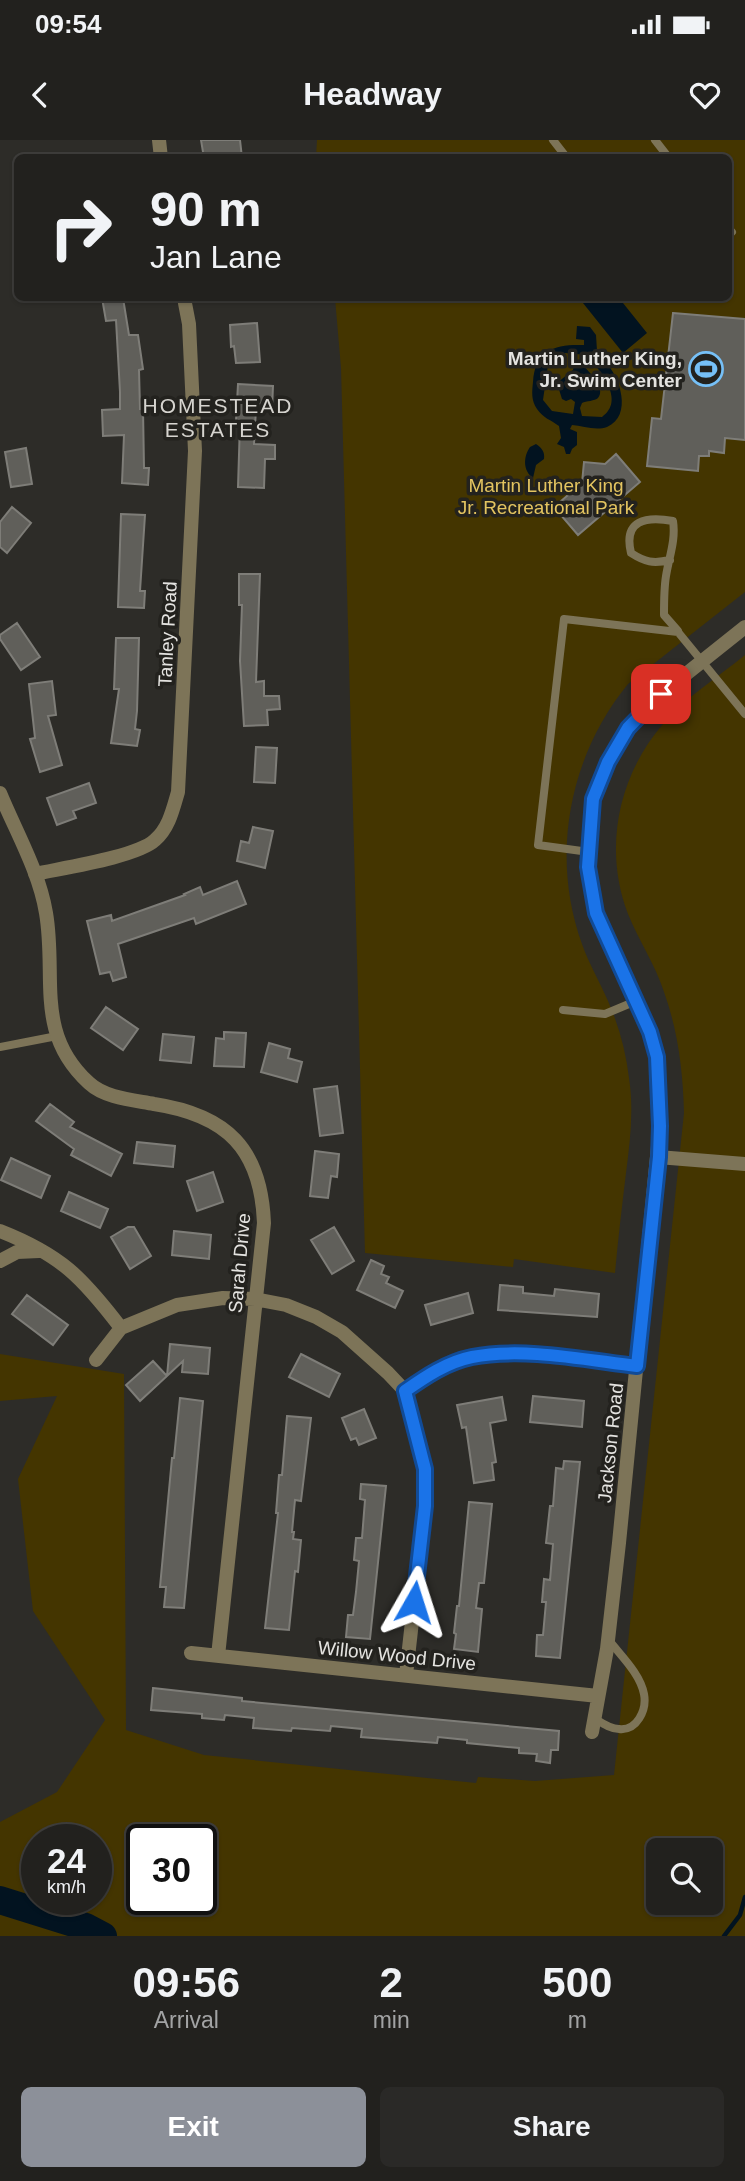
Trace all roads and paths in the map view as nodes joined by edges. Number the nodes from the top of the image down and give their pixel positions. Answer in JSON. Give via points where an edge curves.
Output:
{"nodes":[{"id":1,"x":553,"y":140,"type":"edge"},
{"id":2,"x":655,"y":140,"type":"edge"},
{"id":3,"x":564,"y":154,"type":"edge"},
{"id":4,"x":667,"y":154,"type":"edge"},
{"id":5,"x":184,"y":301,"type":"edge"},
{"id":6,"x":670,"y":560,"type":"junction"},
{"id":7,"x":745,"y":627,"type":"edge"},
{"id":8,"x":678,"y":632,"type":"junction"},
{"id":9,"x":703,"y":660,"type":"junction"},
{"id":10,"x":745,"y":714,"type":"edge"},
{"id":11,"x":0,"y":793,"type":"edge"},
{"id":12,"x":589,"y":852,"type":"junction"},
{"id":13,"x":35,"y":874,"type":"junction"},
{"id":14,"x":636,"y":1001,"type":"junction"},
{"id":15,"x":563,"y":1010,"type":"dead end"},
{"id":16,"x":57,"y":1035,"type":"junction"},
{"id":17,"x":0,"y":1047,"type":"edge"},
{"id":18,"x":659,"y":1157,"type":"junction"},
{"id":19,"x":745,"y":1164,"type":"edge"},
{"id":20,"x":0,"y":1231,"type":"edge"},
{"id":21,"x":40,"y":1250,"type":"junction"},
{"id":22,"x":0,"y":1261,"type":"edge"},
{"id":23,"x":255,"y":1299,"type":"junction"},
{"id":24,"x":121,"y":1328,"type":"junction"},
{"id":25,"x":96,"y":1360,"type":"dead end"},
{"id":26,"x":637,"y":1366,"type":"junction"},
{"id":27,"x":405,"y":1391,"type":"junction"},
{"id":28,"x":608,"y":1638,"type":"junction"},
{"id":29,"x":191,"y":1653,"type":"dead end"},
{"id":30,"x":218,"y":1656,"type":"junction"},
{"id":31,"x":406,"y":1675,"type":"junction"},
{"id":32,"x":598,"y":1696,"type":"junction"},
{"id":33,"x":593,"y":1725,"type":"joint"}],
"edges":[{"from":1,"to":3,"type":"lane"},
{"from":2,"to":4,"type":"lane"},
{"from":5,"to":13,"type":"street","name":"Tanley Road","via":[[195,451],[175,801],[170,820],[154,841],[132,852]]},
{"from":6,"to":6,"type":"lane","via":[[644,562],[631,553],[628,540],[634,526],[645,519],[673,520]]},
{"from":6,"to":8,"type":"lane","via":[[664,615]]},
{"from":7,"to":9,"type":"street","name":"Jackson Road"},
{"from":8,"to":9,"type":"lane"},
{"from":8,"to":12,"type":"lane","via":[[564,619],[538,845]]},
{"from":9,"to":10,"type":"lane"},
{"from":9,"to":12,"type":"street","name":"Jackson Road","via":[[628,728],[593,799]]},
{"from":11,"to":13,"type":"street","name":"Sarah Drive"},
{"from":12,"to":14,"type":"street","name":"Jackson Road","via":[[596,913]]},
{"from":13,"to":16,"type":"street","name":"Sarah Drive","via":[[46,911],[52,1023]]},
{"from":14,"to":15,"type":"lane","via":[[605,1014]]},
{"from":14,"to":18,"type":"street","name":"Jackson Road","via":[[657,1057]]},
{"from":16,"to":17,"type":"lane"},
{"from":16,"to":23,"type":"street","name":"Sarah Drive","via":[[61,1048],[91,1085],[111,1095],[171,1106],[215,1122],[245,1152],[257,1173],[263,1198]]},
{"from":18,"to":19,"type":"street"},
{"from":18,"to":26,"type":"street","name":"Jackson Road"},
{"from":20,"to":21,"type":"street"},
{"from":21,"to":22,"type":"street","via":[[17,1252]]},
{"from":21,"to":24,"type":"street","via":[[65,1264],[89,1286]]},
{"from":23,"to":24,"type":"street","via":[[177,1305]]},
{"from":23,"to":27,"type":"street","via":[[286,1305],[342,1332]]},
{"from":23,"to":30,"type":"street","name":"Sarah Drive"},
{"from":24,"to":25,"type":"street"},
{"from":26,"to":27,"type":"street","via":[[506,1354],[470,1358],[431,1373]]},
{"from":26,"to":28,"type":"street","name":"Jackson Road"},
{"from":27,"to":31,"type":"street","via":[[425,1469]]},
{"from":28,"to":32,"type":"street","name":"Jackson Road"},
{"from":28,"to":33,"type":"lane","via":[[636,1675],[644,1695],[643,1708],[633,1727],[622,1730]]},
{"from":29,"to":30,"type":"street","name":"Willow Wood Drive"},
{"from":30,"to":31,"type":"street","name":"Willow Wood Drive"},
{"from":31,"to":32,"type":"street","name":"Willow Wood Drive"},
{"from":32,"to":33,"type":"street","name":"Jackson Road"}]}
